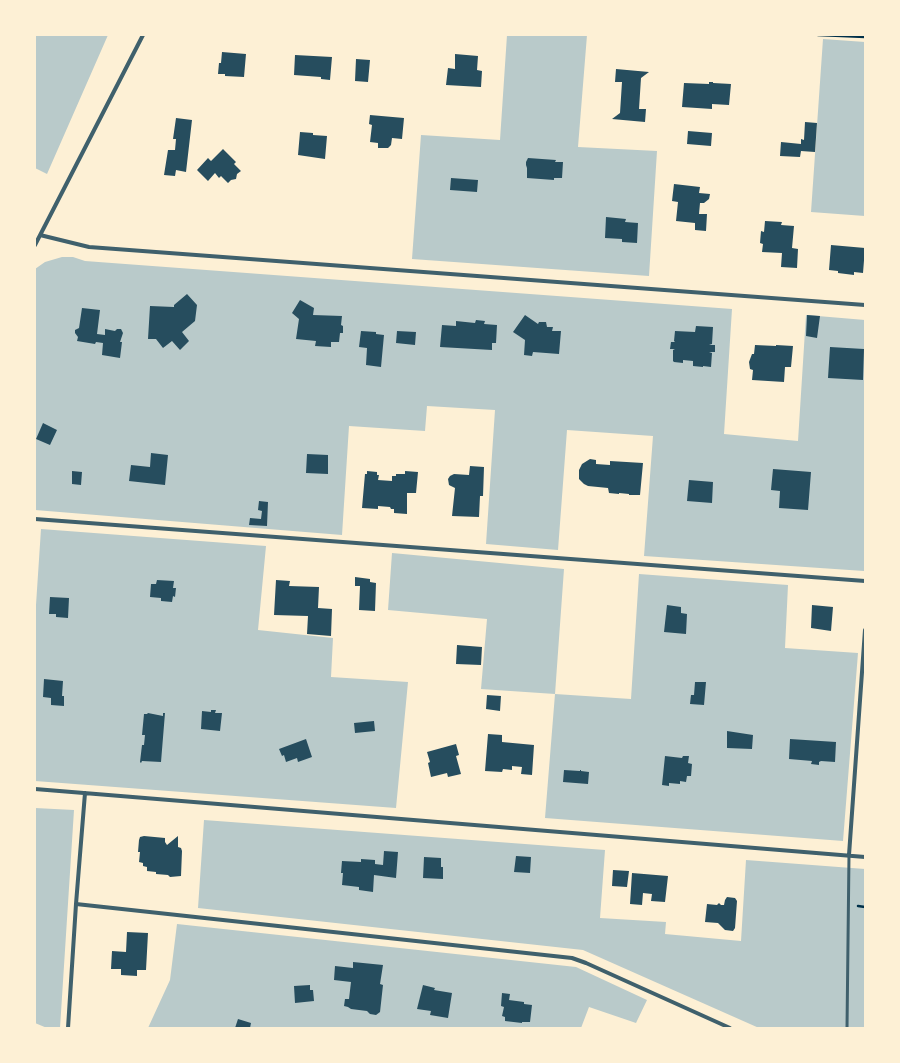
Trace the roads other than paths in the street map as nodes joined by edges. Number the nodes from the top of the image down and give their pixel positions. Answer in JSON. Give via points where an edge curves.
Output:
{"nodes":[{"id":1,"x":143,"y":35,"type":"edge"},
{"id":2,"x":40,"y":235,"type":"junction"},
{"id":3,"x":35,"y":245,"type":"edge"},
{"id":4,"x":865,"y":305,"type":"edge"},
{"id":5,"x":35,"y":519,"type":"edge"},
{"id":6,"x":865,"y":581,"type":"edge"},
{"id":7,"x":865,"y":630,"type":"edge"},
{"id":8,"x":35,"y":789,"type":"edge"},
{"id":9,"x":85,"y":793,"type":"junction"},
{"id":10,"x":849,"y":855,"type":"junction"},
{"id":11,"x":865,"y":857,"type":"edge"},
{"id":12,"x":76,"y":904,"type":"junction"},
{"id":13,"x":68,"y":1028,"type":"edge"},
{"id":14,"x":730,"y":1028,"type":"edge"},
{"id":15,"x":847,"y":1028,"type":"edge"}],
"edges":[{"from":1,"to":2,"type":"street"},
{"from":2,"to":3,"type":"street"},
{"from":2,"to":4,"type":"street","via":[[89,247]]},
{"from":5,"to":6,"type":"street"},
{"from":7,"to":10,"type":"street"},
{"from":8,"to":9,"type":"street"},
{"from":9,"to":10,"type":"street"},
{"from":9,"to":12,"type":"street"},
{"from":10,"to":11,"type":"street"},
{"from":10,"to":15,"type":"lane"},
{"from":12,"to":13,"type":"street"},
{"from":12,"to":14,"type":"street","via":[[572,958]]}]}
